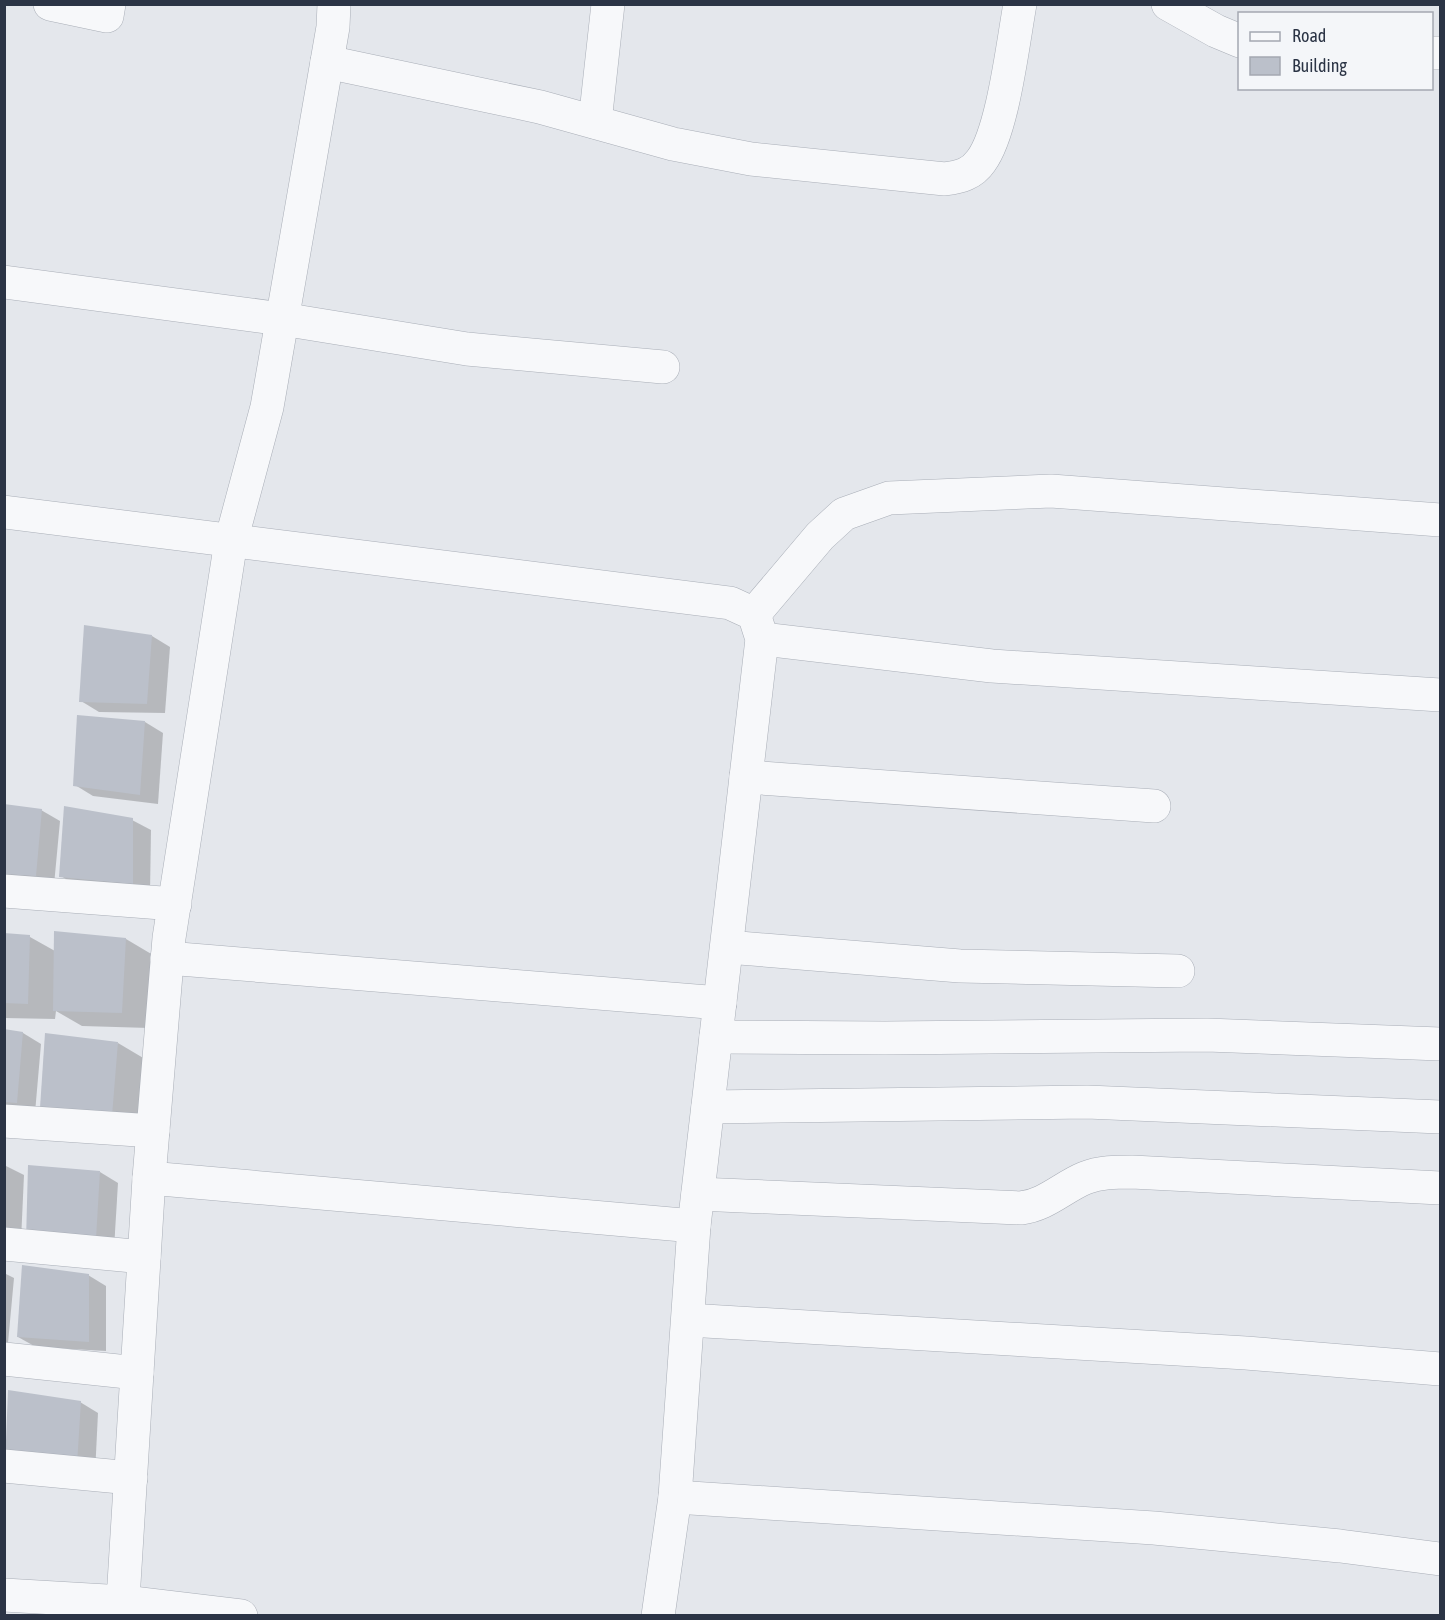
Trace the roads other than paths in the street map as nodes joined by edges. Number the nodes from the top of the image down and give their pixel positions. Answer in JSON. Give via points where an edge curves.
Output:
{"nodes":[{"id":1,"x":50,"y":4,"type":"edge"},
{"id":2,"x":109,"y":4,"type":"edge"},
{"id":3,"x":334,"y":4,"type":"edge"},
{"id":4,"x":608,"y":4,"type":"edge"},
{"id":5,"x":1020,"y":4,"type":"edge"},
{"id":6,"x":1168,"y":4,"type":"edge"},
{"id":7,"x":1238,"y":41,"type":"edge"},
{"id":8,"x":327,"y":62,"type":"junction"},
{"id":9,"x":595,"y":122,"type":"junction"},
{"id":10,"x":4,"y":282,"type":"edge"},
{"id":11,"x":282,"y":319,"type":"junction"},
{"id":12,"x":663,"y":367,"type":"dead end"},
{"id":13,"x":4,"y":512,"type":"edge"},
{"id":14,"x":1440,"y":520,"type":"edge"},
{"id":15,"x":231,"y":541,"type":"junction"},
{"id":16,"x":758,"y":626,"type":"junction"},
{"id":17,"x":1440,"y":695,"type":"edge"},
{"id":18,"x":746,"y":777,"type":"junction"},
{"id":19,"x":1155,"y":806,"type":"dead end"},
{"id":20,"x":4,"y":891,"type":"edge"},
{"id":21,"x":175,"y":904,"type":"junction"},
{"id":22,"x":727,"y":947,"type":"junction"},
{"id":23,"x":167,"y":958,"type":"junction"},
{"id":24,"x":1178,"y":971,"type":"dead end"},
{"id":25,"x":720,"y":1003,"type":"junction"},
{"id":26,"x":716,"y":1036,"type":"junction"},
{"id":27,"x":1440,"y":1044,"type":"edge"},
{"id":28,"x":708,"y":1107,"type":"junction"},
{"id":29,"x":1440,"y":1117,"type":"edge"},
{"id":30,"x":4,"y":1121,"type":"edge"},
{"id":31,"x":153,"y":1131,"type":"junction"},
{"id":32,"x":149,"y":1178,"type":"junction"},
{"id":33,"x":1440,"y":1188,"type":"edge"},
{"id":34,"x":696,"y":1210,"type":"junction"},
{"id":35,"x":4,"y":1244,"type":"edge"},
{"id":36,"x":144,"y":1257,"type":"junction"},
{"id":37,"x":688,"y":1320,"type":"junction"},
{"id":38,"x":4,"y":1359,"type":"edge"},
{"id":39,"x":1440,"y":1369,"type":"edge"},
{"id":40,"x":137,"y":1373,"type":"junction"},
{"id":41,"x":4,"y":1466,"type":"edge"},
{"id":42,"x":131,"y":1478,"type":"junction"},
{"id":43,"x":675,"y":1497,"type":"junction"},
{"id":44,"x":1440,"y":1559,"type":"edge"},
{"id":45,"x":4,"y":1595,"type":"edge"},
{"id":46,"x":123,"y":1609,"type":"edge"},
{"id":47,"x":241,"y":1616,"type":"edge"},
{"id":48,"x":658,"y":1616,"type":"edge"}],
"edges":[{"from":1,"to":2,"type":"street","via":[[107,16]]},
{"from":3,"to":8,"type":"street"},
{"from":4,"to":9,"type":"street"},
{"from":5,"to":9,"type":"street","via":[[993,135],[981,161],[964,176],[945,179],[751,159],[673,144]]},
{"from":6,"to":7,"type":"street"},
{"from":8,"to":9,"type":"street"},
{"from":8,"to":11,"type":"street"},
{"from":10,"to":11,"type":"street"},
{"from":11,"to":12,"type":"street","via":[[466,349]]},
{"from":11,"to":15,"type":"street","via":[[267,407]]},
{"from":13,"to":15,"type":"street"},
{"from":14,"to":16,"type":"street","via":[[1051,491],[889,498],[844,514],[820,536]]},
{"from":15,"to":16,"type":"street","via":[[730,603]]},
{"from":15,"to":21,"type":"street"},
{"from":16,"to":17,"type":"street","via":[[992,666]]},
{"from":16,"to":18,"type":"street"},
{"from":18,"to":19,"type":"street"},
{"from":18,"to":22,"type":"street"},
{"from":20,"to":21,"type":"street"},
{"from":21,"to":23,"type":"street"},
{"from":22,"to":24,"type":"street","via":[[960,966]]},
{"from":22,"to":25,"type":"street"},
{"from":23,"to":25,"type":"street"},
{"from":23,"to":31,"type":"street"},
{"from":25,"to":26,"type":"street"},
{"from":26,"to":27,"type":"street","via":[[1207,1035]]},
{"from":26,"to":28,"type":"street"},
{"from":28,"to":29,"type":"street","via":[[1087,1102]]},
{"from":28,"to":34,"type":"street"},
{"from":30,"to":31,"type":"street"},
{"from":31,"to":32,"type":"street"},
{"from":32,"to":34,"type":"street"},
{"from":32,"to":36,"type":"street"},
{"from":33,"to":34,"type":"street","via":[[1107,1172],[1085,1178],[1034,1207]]},
{"from":34,"to":37,"type":"street"},
{"from":35,"to":36,"type":"street"},
{"from":36,"to":40,"type":"street"},
{"from":37,"to":39,"type":"street","via":[[1246,1353]]},
{"from":37,"to":43,"type":"street"},
{"from":38,"to":40,"type":"street"},
{"from":40,"to":42,"type":"street"},
{"from":41,"to":42,"type":"street"},
{"from":42,"to":46,"type":"street"},
{"from":43,"to":44,"type":"street","via":[[1154,1527]]},
{"from":43,"to":48,"type":"street"},
{"from":45,"to":46,"type":"street"},
{"from":46,"to":47,"type":"street"}]}
